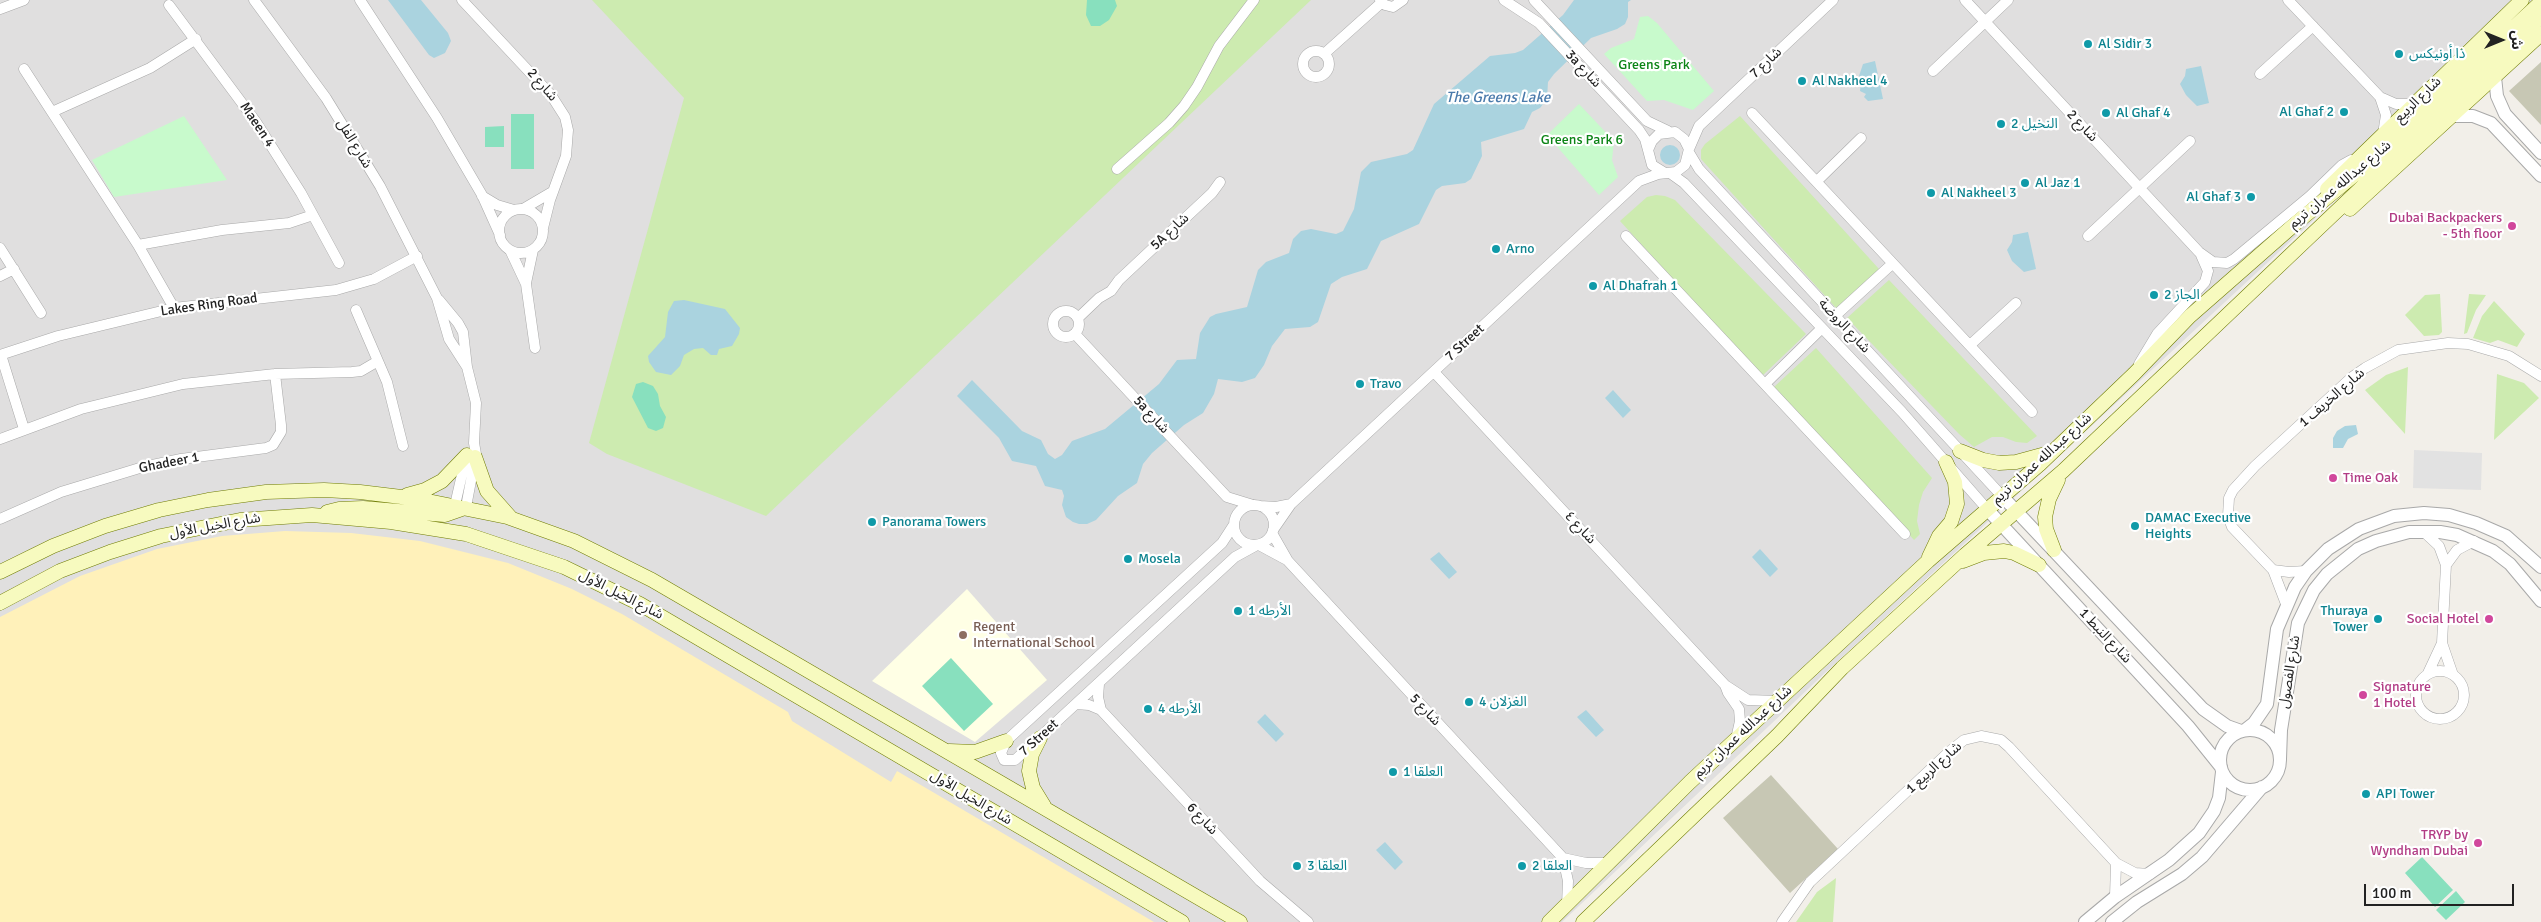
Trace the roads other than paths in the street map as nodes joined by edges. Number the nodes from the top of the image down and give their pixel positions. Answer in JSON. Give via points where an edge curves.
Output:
{"nodes":[{"id":1,"x":24,"y":0,"type":"edge"},
{"id":2,"x":254,"y":0,"type":"edge"},
{"id":3,"x":360,"y":0,"type":"edge"},
{"id":4,"x":462,"y":0,"type":"edge"},
{"id":5,"x":1254,"y":0,"type":"edge"},
{"id":6,"x":1403,"y":0,"type":"edge"},
{"id":7,"x":1504,"y":0,"type":"edge"},
{"id":8,"x":1512,"y":0,"type":"edge"},
{"id":9,"x":1534,"y":0,"type":"edge"},
{"id":10,"x":1833,"y":0,"type":"edge"},
{"id":11,"x":1965,"y":0,"type":"edge"},
{"id":12,"x":2008,"y":0,"type":"edge"},
{"id":13,"x":2288,"y":0,"type":"edge"},
{"id":14,"x":2522,"y":0,"type":"edge"},
{"id":15,"x":1380,"y":1,"type":"edge"},
{"id":16,"x":2541,"y":2,"type":"edge"},
{"id":17,"x":169,"y":5,"type":"dead end"},
{"id":18,"x":0,"y":8,"type":"edge"},
{"id":19,"x":2541,"y":18,"type":"edge"},
{"id":20,"x":1985,"y":22,"type":"junction"},
{"id":21,"x":2313,"y":26,"type":"junction"},
{"id":22,"x":2541,"y":34,"type":"edge"},
{"id":23,"x":196,"y":39,"type":"junction"},
{"id":24,"x":1324,"y":54,"type":"dead end"},
{"id":25,"x":24,"y":69,"type":"dead end"},
{"id":26,"x":1933,"y":71,"type":"dead end"},
{"id":27,"x":2260,"y":74,"type":"dead end"},
{"id":28,"x":2495,"y":77,"type":"junction"},
{"id":29,"x":2380,"y":97,"type":"junction"},
{"id":30,"x":2414,"y":104,"type":"junction"},
{"id":31,"x":52,"y":112,"type":"junction"},
{"id":32,"x":1752,"y":113,"type":"dead end"},
{"id":33,"x":2452,"y":116,"type":"junction"},
{"id":34,"x":2513,"y":123,"type":"junction"},
{"id":35,"x":1699,"y":126,"type":"junction"},
{"id":36,"x":2500,"y":131,"type":"junction"},
{"id":37,"x":1672,"y":132,"type":"junction"},
{"id":38,"x":2383,"y":134,"type":"junction"},
{"id":39,"x":1861,"y":138,"type":"dead end"},
{"id":40,"x":2190,"y":141,"type":"dead end"},
{"id":41,"x":1690,"y":152,"type":"junction"},
{"id":42,"x":1648,"y":153,"type":"junction"},
{"id":43,"x":2541,"y":153,"type":"edge"},
{"id":44,"x":2365,"y":167,"type":"junction"},
{"id":45,"x":1117,"y":169,"type":"dead end"},
{"id":46,"x":1667,"y":173,"type":"junction"},
{"id":47,"x":2541,"y":176,"type":"edge"},
{"id":48,"x":1639,"y":181,"type":"junction"},
{"id":49,"x":1817,"y":181,"type":"junction"},
{"id":50,"x":1220,"y":182,"type":"dead end"},
{"id":51,"x":2140,"y":188,"type":"junction"},
{"id":52,"x":553,"y":192,"type":"junction"},
{"id":53,"x":482,"y":195,"type":"junction"},
{"id":54,"x":518,"y":210,"type":"junction"},
{"id":55,"x":313,"y":215,"type":"junction"},
{"id":56,"x":543,"y":228,"type":"junction"},
{"id":57,"x":500,"y":235,"type":"junction"},
{"id":58,"x":1626,"y":236,"type":"dead end"},
{"id":59,"x":2088,"y":236,"type":"dead end"},
{"id":60,"x":2310,"y":239,"type":"junction"},
{"id":61,"x":138,"y":245,"type":"junction"},
{"id":62,"x":0,"y":248,"type":"edge"},
{"id":63,"x":510,"y":250,"type":"junction"},
{"id":64,"x":533,"y":250,"type":"junction"},
{"id":65,"x":2199,"y":252,"type":"junction"},
{"id":66,"x":417,"y":256,"type":"junction"},
{"id":67,"x":339,"y":263,"type":"dead end"},
{"id":68,"x":1892,"y":264,"type":"junction"},
{"id":69,"x":14,"y":270,"type":"junction"},
{"id":70,"x":0,"y":276,"type":"edge"},
{"id":71,"x":526,"y":284,"type":"junction"},
{"id":72,"x":437,"y":298,"type":"junction"},
{"id":73,"x":2016,"y":303,"type":"dead end"},
{"id":74,"x":174,"y":308,"type":"junction"},
{"id":75,"x":356,"y":310,"type":"dead end"},
{"id":76,"x":41,"y":313,"type":"dead end"},
{"id":77,"x":1835,"y":316,"type":"junction"},
{"id":78,"x":1078,"y":318,"type":"junction"},
{"id":79,"x":1821,"y":329,"type":"junction"},
{"id":80,"x":1075,"y":334,"type":"junction"},
{"id":81,"x":1970,"y":346,"type":"junction"},
{"id":82,"x":535,"y":348,"type":"dead end"},
{"id":83,"x":0,"y":355,"type":"edge"},
{"id":84,"x":378,"y":361,"type":"junction"},
{"id":85,"x":467,"y":367,"type":"junction"},
{"id":86,"x":1434,"y":372,"type":"junction"},
{"id":87,"x":274,"y":374,"type":"junction"},
{"id":88,"x":2134,"y":374,"type":"junction"},
{"id":89,"x":2541,"y":376,"type":"edge"},
{"id":90,"x":1765,"y":384,"type":"junction"},
{"id":91,"x":2032,"y":412,"type":"dead end"},
{"id":92,"x":24,"y":429,"type":"junction"},
{"id":93,"x":0,"y":439,"type":"edge"},
{"id":94,"x":403,"y":446,"type":"dead end"},
{"id":95,"x":1960,"y":451,"type":"junction"},
{"id":96,"x":472,"y":452,"type":"junction"},
{"id":97,"x":2052,"y":452,"type":"junction"},
{"id":98,"x":1946,"y":462,"type":"junction"},
{"id":99,"x":2063,"y":471,"type":"junction"},
{"id":100,"x":396,"y":496,"type":"junction"},
{"id":101,"x":2002,"y":496,"type":"junction"},
{"id":102,"x":1227,"y":497,"type":"junction"},
{"id":103,"x":1292,"y":504,"type":"junction"},
{"id":104,"x":1256,"y":505,"type":"junction"},
{"id":105,"x":459,"y":508,"type":"junction"},
{"id":106,"x":1987,"y":509,"type":"junction"},
{"id":107,"x":2018,"y":512,"type":"junction"},
{"id":108,"x":321,"y":515,"type":"junction"},
{"id":109,"x":509,"y":518,"type":"junction"},
{"id":110,"x":0,"y":519,"type":"edge"},
{"id":111,"x":1233,"y":524,"type":"junction"},
{"id":112,"x":2002,"y":524,"type":"junction"},
{"id":113,"x":462,"y":526,"type":"junction"},
{"id":114,"x":2423,"y":531,"type":"junction"},
{"id":115,"x":1273,"y":532,"type":"junction"},
{"id":116,"x":1905,"y":534,"type":"dead end"},
{"id":117,"x":475,"y":537,"type":"junction"},
{"id":118,"x":2474,"y":541,"type":"junction"},
{"id":119,"x":1257,"y":545,"type":"junction"},
{"id":120,"x":2054,"y":550,"type":"junction"},
{"id":121,"x":1288,"y":561,"type":"junction"},
{"id":122,"x":1928,"y":561,"type":"junction"},
{"id":123,"x":1953,"y":565,"type":"junction"},
{"id":124,"x":2039,"y":565,"type":"junction"},
{"id":125,"x":2446,"y":565,"type":"junction"},
{"id":126,"x":2541,"y":567,"type":"edge"},
{"id":127,"x":2273,"y":570,"type":"junction"},
{"id":128,"x":2306,"y":571,"type":"junction"},
{"id":129,"x":0,"y":572,"type":"edge"},
{"id":130,"x":2541,"y":601,"type":"edge"},
{"id":131,"x":0,"y":602,"type":"edge"},
{"id":132,"x":2286,"y":604,"type":"junction"},
{"id":133,"x":2442,"y":643,"type":"junction"},
{"id":134,"x":2428,"y":673,"type":"junction"},
{"id":135,"x":2454,"y":675,"type":"junction"},
{"id":136,"x":1098,"y":684,"type":"junction"},
{"id":137,"x":1725,"y":685,"type":"junction"},
{"id":138,"x":1777,"y":701,"type":"junction"},
{"id":139,"x":1076,"y":704,"type":"junction"},
{"id":140,"x":1101,"y":710,"type":"junction"},
{"id":141,"x":2243,"y":730,"type":"junction"},
{"id":142,"x":1040,"y":738,"type":"junction"},
{"id":143,"x":1736,"y":739,"type":"junction"},
{"id":144,"x":1006,"y":741,"type":"junction"},
{"id":145,"x":945,"y":750,"type":"junction"},
{"id":146,"x":2280,"y":759,"type":"junction"},
{"id":147,"x":2221,"y":769,"type":"junction"},
{"id":148,"x":2262,"y":787,"type":"junction"},
{"id":149,"x":1048,"y":810,"type":"junction"},
{"id":150,"x":1563,"y":858,"type":"junction"},
{"id":151,"x":1609,"y":863,"type":"junction"},
{"id":152,"x":2116,"y":863,"type":"junction"},
{"id":153,"x":2151,"y":874,"type":"junction"},
{"id":154,"x":2115,"y":897,"type":"junction"},
{"id":155,"x":1567,"y":905,"type":"junction"},
{"id":156,"x":1182,"y":922,"type":"edge"},
{"id":157,"x":1240,"y":922,"type":"edge"},
{"id":158,"x":1308,"y":922,"type":"edge"},
{"id":159,"x":1549,"y":922,"type":"edge"},
{"id":160,"x":1583,"y":922,"type":"edge"},
{"id":161,"x":1782,"y":922,"type":"edge"},
{"id":162,"x":2085,"y":922,"type":"edge"},
{"id":163,"x":2112,"y":922,"type":"edge"}],
"edges":[{"from":1,"to":18,"type":"street"},
{"from":2,"to":66,"type":"street","name":"شارع الفل","via":[[354,141]]},
{"from":3,"to":53,"type":"street","name":"شارع 2","via":[[417,85]]},
{"from":4,"to":52,"type":"street","name":"شارع 2","via":[[559,105],[568,130],[568,143]]},
{"from":5,"to":45,"type":"street","via":[[1219,46],[1184,106]]},
{"from":6,"to":15,"type":"street","via":[[1393,7]]},
{"from":7,"to":8,"type":"street"},
{"from":7,"to":42,"type":"street","name":"3a شارع","via":[[1539,23],[1577,63],[1639,130]]},
{"from":9,"to":37,"type":"street","name":"3a شارع","via":[[1647,121]]},
{"from":10,"to":35,"type":"street","name":"شارع 7"},
{"from":11,"to":20,"type":"street","name":"شارع 2"},
{"from":12,"to":20,"type":"street"},
{"from":13,"to":21,"type":"street"},
{"from":14,"to":30,"type":"main road","name":"شارع الربيع"},
{"from":15,"to":24,"type":"street"},
{"from":16,"to":44,"type":"main road","name":"شارع عبدالله عمران تريم"},
{"from":17,"to":23,"type":"street","name":"Maeen 4"},
{"from":19,"to":44,"type":"main road","name":"شارع عبدالله عمران تريم"},
{"from":20,"to":26,"type":"street"},
{"from":20,"to":51,"type":"street","name":"شارع 2"},
{"from":21,"to":27,"type":"street"},
{"from":21,"to":29,"type":"street"},
{"from":22,"to":28,"type":"main road"},
{"from":23,"to":31,"type":"street","via":[[144,71]]},
{"from":23,"to":55,"type":"street","name":"Maeen 4","via":[[256,122]]},
{"from":25,"to":31,"type":"street"},
{"from":28,"to":33,"type":"main road"},
{"from":28,"to":34,"type":"street","via":[[2500,106]]},
{"from":29,"to":30,"type":"street","via":[[2396,104]]},
{"from":29,"to":38,"type":"street","via":[[2386,115]]},
{"from":30,"to":38,"type":"main road","name":"شارع الربيع"},
{"from":31,"to":61,"type":"street"},
{"from":32,"to":49,"type":"street"},
{"from":33,"to":36,"type":"street","via":[[2482,118]]},
{"from":33,"to":60,"type":"main road","via":[[2362,198]]},
{"from":34,"to":36,"type":"street","via":[[2503,125]]},
{"from":34,"to":43,"type":"street"},
{"from":35,"to":37,"type":"street","name":"شارع 7"},
{"from":35,"to":41,"type":"street","name":"شارع 7"},
{"from":36,"to":47,"type":"street"},
{"from":37,"to":41,"type":"street","via":[[1684,138]]},
{"from":37,"to":42,"type":"street","via":[[1655,137]]},
{"from":38,"to":44,"type":"main road","name":"شارع الربيع"},
{"from":39,"to":49,"type":"street"},
{"from":40,"to":51,"type":"street"},
{"from":41,"to":46,"type":"street","via":[[1681,170]]},
{"from":41,"to":77,"type":"street","name":"شارع الروضة","via":[[1698,169]]},
{"from":42,"to":46,"type":"street","via":[[1652,165]]},
{"from":42,"to":48,"type":"street"},
{"from":44,"to":60,"type":"main road","name":"شارع عبدالله عمران تريم"},
{"from":44,"to":65,"type":"street","name":"شارع الربيع","via":[[2342,165],[2234,259],[2213,262]]},
{"from":44,"to":88,"type":"main road","name":"شارع عبدالله عمران تريم","via":[[2190,316]]},
{"from":46,"to":48,"type":"street"},
{"from":46,"to":79,"type":"street","name":"شارع الروضة","via":[[1684,183]]},
{"from":48,"to":86,"type":"street","name":"7 Street"},
{"from":49,"to":68,"type":"street"},
{"from":50,"to":78,"type":"street","name":"5A شارع","via":[[1111,291]]},
{"from":51,"to":59,"type":"street"},
{"from":51,"to":65,"type":"street","name":"شارع 2"},
{"from":52,"to":54,"type":"street"},
{"from":52,"to":56,"type":"street","name":"شارع 2"},
{"from":53,"to":54,"type":"street","via":[[497,205]]},
{"from":53,"to":57,"type":"street","name":"شارع 2"},
{"from":54,"to":56,"type":"street","via":[[536,215]]},
{"from":54,"to":57,"type":"street","via":[[502,220]]},
{"from":55,"to":61,"type":"street","via":[[290,223],[222,230]]},
{"from":55,"to":67,"type":"street","name":"Maeen 4"},
{"from":56,"to":64,"type":"street","name":"شارع 2","via":[[539,244]]},
{"from":57,"to":63,"type":"street","name":"شارع 2"},
{"from":58,"to":90,"type":"street"},
{"from":60,"to":99,"type":"main road","name":"شارع عبدالله عمران تريم"},
{"from":61,"to":74,"type":"street"},
{"from":62,"to":69,"type":"street"},
{"from":63,"to":64,"type":"street","via":[[518,253]]},
{"from":63,"to":71,"type":"street","name":"شارع 2"},
{"from":64,"to":71,"type":"street","name":"شارع 2"},
{"from":65,"to":88,"type":"street","via":[[2206,266],[2205,282],[2157,334]]},
{"from":66,"to":72,"type":"street","name":"شارع الفل"},
{"from":66,"to":74,"type":"street","name":"Lakes Ring Road","via":[[374,279],[336,290]]},
{"from":68,"to":77,"type":"street"},
{"from":68,"to":81,"type":"street"},
{"from":69,"to":70,"type":"street"},
{"from":69,"to":76,"type":"street"},
{"from":71,"to":82,"type":"street","name":"شارع 2"},
{"from":72,"to":85,"type":"street","name":"شارع الفل","via":[[449,339]]},
{"from":72,"to":85,"type":"street","name":"شارع الفل","via":[[463,332]]},
{"from":73,"to":81,"type":"street"},
{"from":74,"to":83,"type":"street","name":"Lakes Ring Road","via":[[58,336]]},
{"from":75,"to":84,"type":"street"},
{"from":77,"to":95,"type":"street","name":"شارع الروضة"},
{"from":78,"to":80,"type":"street"},
{"from":78,"to":80,"type":"street","via":[[1071,311],[1062,311],[1053,322],[1059,335]]},
{"from":79,"to":90,"type":"street"},
{"from":79,"to":98,"type":"street","name":"شارع الروضة"},
{"from":80,"to":102,"type":"street","name":"5a شارع"},
{"from":81,"to":91,"type":"street"},
{"from":83,"to":92,"type":"street"},
{"from":84,"to":87,"type":"street","via":[[352,372]]},
{"from":84,"to":94,"type":"street","via":[[392,398]]},
{"from":85,"to":96,"type":"street","name":"شارع الفل","via":[[476,403]]},
{"from":86,"to":103,"type":"street","name":"7 Street"},
{"from":86,"to":137,"type":"street","name":"شارع ٤"},
{"from":87,"to":92,"type":"street","via":[[183,384],[130,395]]},
{"from":87,"to":110,"type":"street","name":"Ghadeer 1","via":[[281,425],[273,445],[143,467],[61,492]]},
{"from":88,"to":97,"type":"main road","name":"شارع عبدالله عمران تريم"},
{"from":89,"to":127,"type":"street","name":"شارع الخريف 1","via":[[2509,356],[2458,343],[2398,350],[2365,368],[2255,466],[2229,498],[2228,516],[2232,527]]},
{"from":90,"to":116,"type":"street"},
{"from":92,"to":93,"type":"street"},
{"from":95,"to":97,"type":"main road","via":[[1999,463]]},
{"from":95,"to":101,"type":"street","name":"شارع الروضة"},
{"from":96,"to":100,"type":"main road","via":[[449,476],[433,486],[415,494]]},
{"from":96,"to":105,"type":"street","name":"شارع الفل"},
{"from":96,"to":109,"type":"main road","via":[[487,491]]},
{"from":97,"to":101,"type":"main road","name":"شارع عبدالله عمران تريم"},
{"from":98,"to":106,"type":"street","name":"شارع الروضة"},
{"from":98,"to":122,"type":"main road","via":[[1955,482],[1957,504],[1951,522],[1939,536]]},
{"from":99,"to":107,"type":"main road","name":"شارع عبدالله عمران تريم"},
{"from":99,"to":120,"type":"main road","via":[[2046,508],[2046,529]]},
{"from":100,"to":105,"type":"main road","name":"شارع الخيل الأول"},
{"from":100,"to":129,"type":"main road","name":"شارع الخيل الأول","via":[[304,490],[208,500],[105,526],[53,546]]},
{"from":101,"to":106,"type":"main road","name":"شارع عبدالله عمران تريم"},
{"from":101,"to":107,"type":"street","name":"شارع النبط 1"},
{"from":102,"to":104,"type":"street"},
{"from":102,"to":111,"type":"street","name":"5a شارع"},
{"from":103,"to":104,"type":"street","via":[[1276,507]]},
{"from":103,"to":115,"type":"street","name":"7 Street"},
{"from":104,"to":111,"type":"street","via":[[1238,512]]},
{"from":104,"to":115,"type":"street","via":[[1269,512]]},
{"from":105,"to":108,"type":"main road","via":[[438,515],[348,508]]},
{"from":105,"to":109,"type":"main road","name":"شارع الخيل الأول"},
{"from":105,"to":113,"type":"main road"},
{"from":106,"to":112,"type":"street","name":"شارع النبط 1"},
{"from":106,"to":122,"type":"main road","name":"شارع عبدالله عمران تريم"},
{"from":107,"to":112,"type":"main road","name":"شارع عبدالله عمران تريم"},
{"from":107,"to":120,"type":"street","name":"شارع النبط 1"},
{"from":108,"to":117,"type":"main road","name":"شارع الخيل الأول","via":[[436,528]]},
{"from":108,"to":131,"type":"main road","name":"شارع الخيل الأول","via":[[240,520],[161,536],[60,571]]},
{"from":109,"to":113,"type":"main road","via":[[466,514]]},
{"from":109,"to":145,"type":"main road","name":"شارع الخيل الأول","via":[[574,541],[627,566]]},
{"from":111,"to":119,"type":"street","via":[[1234,533],[1243,543]]},
{"from":111,"to":144,"type":"street","name":"7 Street","via":[[1222,543]]},
{"from":112,"to":123,"type":"main road","name":"شارع عبدالله عمران تريم"},
{"from":112,"to":124,"type":"street","name":"شارع النبط 1"},
{"from":113,"to":117,"type":"main road"},
{"from":114,"to":118,"type":"street","name":"شارع الفصول"},
{"from":114,"to":125,"type":"street","via":[[2438,546]]},
{"from":114,"to":146,"type":"street","name":"شارع الفصول","via":[[2397,534],[2358,549],[2327,574],[2314,590],[2304,607],[2294,640]]},
{"from":115,"to":119,"type":"street","via":[[1267,541]]},
{"from":115,"to":121,"type":"street","name":"شارع 5"},
{"from":117,"to":156,"type":"main road","name":"شارع الخيل الأول","via":[[564,567],[632,600]]},
{"from":118,"to":125,"type":"street","via":[[2457,550]]},
{"from":118,"to":130,"type":"street","name":"شارع الفصول","via":[[2510,564]]},
{"from":119,"to":121,"type":"street","name":"شارع 5"},
{"from":119,"to":136,"type":"street","name":"7 Street","via":[[1235,557]]},
{"from":120,"to":141,"type":"street","name":"شارع النبط 1","via":[[2203,709],[2227,726]]},
{"from":121,"to":150,"type":"street","name":"شارع 5"},
{"from":122,"to":138,"type":"main road","name":"شارع عبدالله عمران تريم"},
{"from":123,"to":124,"type":"main road","via":[[1994,551],[2014,553]]},
{"from":123,"to":160,"type":"main road","name":"شارع عبدالله عمران تريم","via":[[1842,668],[1777,736]]},
{"from":124,"to":147,"type":"street","name":"شارع النبط 1","via":[[2188,726]]},
{"from":125,"to":133,"type":"street"},
{"from":126,"to":128,"type":"street","name":"شارع الفصول","via":[[2519,546],[2491,529],[2463,518],[2424,513],[2394,516],[2359,529],[2328,549]]},
{"from":127,"to":128,"type":"street"},
{"from":127,"to":132,"type":"street","name":"شارع الخريف 1"},
{"from":128,"to":132,"type":"street","name":"شارع الفصول"},
{"from":132,"to":141,"type":"street","name":"شارع الفصول","via":[[2274,643],[2268,704],[2254,723]]},
{"from":133,"to":134,"type":"street"},
{"from":133,"to":135,"type":"street"},
{"from":134,"to":135,"type":"street","via":[[2444,670]]},
{"from":134,"to":135,"type":"street","via":[[2417,685],[2417,703],[2426,716],[2440,719],[2455,714],[2463,703],[2463,688]]},
{"from":136,"to":139,"type":"street","name":"7 Street"},
{"from":136,"to":140,"type":"street"},
{"from":137,"to":138,"type":"street","name":"شارع ٤","via":[[1748,700]]},
{"from":137,"to":143,"type":"street","name":"شارع ٤","via":[[1740,715]]},
{"from":138,"to":143,"type":"main road","name":"شارع عبدالله عمران تريم"},
{"from":139,"to":140,"type":"street"},
{"from":139,"to":142,"type":"street","name":"7 Street"},
{"from":140,"to":158,"type":"street","name":"شارع 6","via":[[1260,881]]},
{"from":141,"to":146,"type":"street","via":[[2259,731],[2272,739]]},
{"from":141,"to":147,"type":"street","via":[[2226,741],[2220,758]]},
{"from":142,"to":144,"type":"street","name":"7 Street","via":[[1011,762],[1002,757]]},
{"from":142,"to":149,"type":"main road","via":[[1032,754],[1030,771],[1037,796]]},
{"from":143,"to":151,"type":"main road","name":"شارع عبدالله عمران تريم"},
{"from":144,"to":145,"type":"main road","via":[[976,752]]},
{"from":145,"to":149,"type":"main road","name":"شارع الخيل الأول"},
{"from":146,"to":148,"type":"street","via":[[2275,776]]},
{"from":147,"to":148,"type":"street","via":[[2226,778],[2239,788],[2254,790]]},
{"from":147,"to":153,"type":"street","via":[[2219,798],[2208,823]]},
{"from":148,"to":163,"type":"street","via":[[2202,857]]},
{"from":149,"to":157,"type":"main road","name":"شارع الخيل الأول"},
{"from":150,"to":151,"type":"street"},
{"from":150,"to":155,"type":"street","via":[[1568,881]]},
{"from":151,"to":155,"type":"main road","name":"شارع عبدالله عمران تريم"},
{"from":152,"to":153,"type":"street","name":"شارع الربيع 1","via":[[2135,873]]},
{"from":152,"to":154,"type":"street"},
{"from":152,"to":161,"type":"street","name":"شارع الربيع 1","via":[[2009,747],[1992,737],[1973,737],[1950,751],[1820,872]]},
{"from":153,"to":154,"type":"street"},
{"from":154,"to":162,"type":"street"},
{"from":155,"to":159,"type":"main road","name":"شارع عبدالله عمران تريم"}]}
